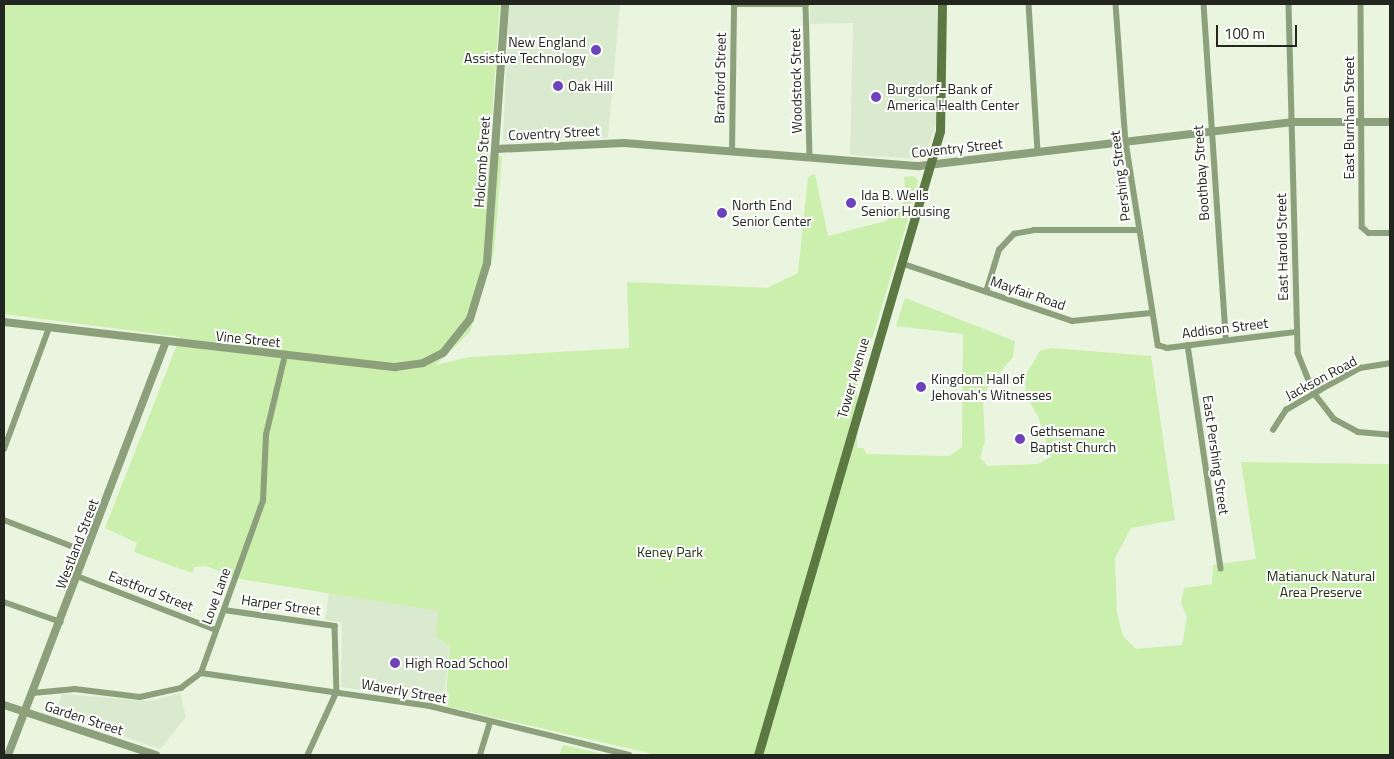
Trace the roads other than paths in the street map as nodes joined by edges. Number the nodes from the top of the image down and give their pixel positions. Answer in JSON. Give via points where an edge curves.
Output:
{"nodes":[{"id":1,"x":505,"y":4,"type":"edge"},
{"id":2,"x":734,"y":4,"type":"edge"},
{"id":3,"x":806,"y":4,"type":"edge"},
{"id":4,"x":942,"y":4,"type":"edge"},
{"id":5,"x":1029,"y":4,"type":"edge"},
{"id":6,"x":1116,"y":4,"type":"edge"},
{"id":7,"x":1204,"y":4,"type":"edge"},
{"id":8,"x":1289,"y":4,"type":"edge"},
{"id":9,"x":1361,"y":4,"type":"edge"},
{"id":10,"x":1293,"y":122,"type":"junction"},
{"id":11,"x":1362,"y":122,"type":"junction"},
{"id":12,"x":1390,"y":122,"type":"edge"},
{"id":13,"x":1210,"y":132,"type":"junction"},
{"id":14,"x":1126,"y":142,"type":"junction"},
{"id":15,"x":496,"y":149,"type":"junction"},
{"id":16,"x":1038,"y":151,"type":"junction"},
{"id":17,"x":732,"y":152,"type":"junction"},
{"id":18,"x":810,"y":158,"type":"junction"},
{"id":19,"x":930,"y":165,"type":"junction"},
{"id":20,"x":1139,"y":230,"type":"junction"},
{"id":21,"x":1390,"y":234,"type":"edge"},
{"id":22,"x":901,"y":263,"type":"junction"},
{"id":23,"x":986,"y":292,"type":"junction"},
{"id":24,"x":1151,"y":313,"type":"junction"},
{"id":25,"x":470,"y":319,"type":"joint"},
{"id":26,"x":4,"y":322,"type":"edge"},
{"id":27,"x":49,"y":328,"type":"junction"},
{"id":28,"x":1296,"y":332,"type":"junction"},
{"id":29,"x":1226,"y":339,"type":"junction"},
{"id":30,"x":166,"y":342,"type":"junction"},
{"id":31,"x":1158,"y":345,"type":"joint"},
{"id":32,"x":1188,"y":345,"type":"junction"},
{"id":33,"x":285,"y":356,"type":"junction"},
{"id":34,"x":1390,"y":363,"type":"edge"},
{"id":35,"x":1314,"y":393,"type":"junction"},
{"id":36,"x":1273,"y":430,"type":"dead end"},
{"id":37,"x":1390,"y":435,"type":"edge"},
{"id":38,"x":4,"y":449,"type":"edge"},
{"id":39,"x":4,"y":520,"type":"edge"},
{"id":40,"x":87,"y":552,"type":"junction"},
{"id":41,"x":1221,"y":569,"type":"dead end"},
{"id":42,"x":77,"y":576,"type":"junction"},
{"id":43,"x":4,"y":602,"type":"edge"},
{"id":44,"x":224,"y":610,"type":"junction"},
{"id":45,"x":60,"y":622,"type":"junction"},
{"id":46,"x":216,"y":630,"type":"junction"},
{"id":47,"x":201,"y":673,"type":"junction"},
{"id":48,"x":337,"y":692,"type":"junction"},
{"id":49,"x":33,"y":693,"type":"junction"},
{"id":50,"x":4,"y":705,"type":"edge"},
{"id":51,"x":25,"y":712,"type":"junction"},
{"id":52,"x":490,"y":723,"type":"junction"},
{"id":53,"x":8,"y":755,"type":"edge"},
{"id":54,"x":156,"y":755,"type":"edge"},
{"id":55,"x":308,"y":755,"type":"edge"},
{"id":56,"x":480,"y":755,"type":"edge"},
{"id":57,"x":630,"y":755,"type":"edge"},
{"id":58,"x":758,"y":755,"type":"edge"}],
"edges":[{"from":1,"to":15,"type":"street","name":"Holcomb Street"},
{"from":2,"to":3,"type":"street"},
{"from":2,"to":17,"type":"street","name":"Branford Street"},
{"from":3,"to":18,"type":"street","name":"Woodstock Street"},
{"from":4,"to":19,"type":"main road","name":"Tower Avenue","via":[[944,103]]},
{"from":5,"to":16,"type":"street"},
{"from":6,"to":14,"type":"street","name":"Pershing Street"},
{"from":7,"to":13,"type":"street","name":"Boothbay Street"},
{"from":8,"to":10,"type":"street","name":"East Harold Street"},
{"from":9,"to":11,"type":"street","name":"East Burnham Street"},
{"from":10,"to":11,"type":"street","name":"Coventry Street"},
{"from":10,"to":13,"type":"street","name":"Coventry Street"},
{"from":10,"to":28,"type":"street","name":"East Harold Street"},
{"from":11,"to":12,"type":"street","name":"Coventry Street"},
{"from":11,"to":21,"type":"street","name":"East Burnham Street","via":[[1366,232]]},
{"from":13,"to":14,"type":"street","name":"Coventry Street"},
{"from":13,"to":29,"type":"street","name":"Boothbay Street"},
{"from":14,"to":16,"type":"street","name":"Coventry Street"},
{"from":14,"to":20,"type":"street","name":"Pershing Street"},
{"from":15,"to":17,"type":"street","name":"Coventry Street","via":[[614,143]]},
{"from":15,"to":25,"type":"street","name":"Holcomb Street","via":[[488,254]]},
{"from":16,"to":19,"type":"street","name":"Coventry Street"},
{"from":17,"to":18,"type":"street","name":"Coventry Street"},
{"from":18,"to":19,"type":"street","name":"Coventry Street"},
{"from":19,"to":22,"type":"main road","name":"Tower Avenue"},
{"from":20,"to":23,"type":"street","via":[[1034,230],[1014,234],[1000,250]]},
{"from":20,"to":24,"type":"street","name":"Pershing Street"},
{"from":22,"to":23,"type":"street","name":"Mayfair Road"},
{"from":22,"to":58,"type":"main road","name":"Tower Avenue"},
{"from":23,"to":24,"type":"street","name":"Mayfair Road","via":[[1080,322]]},
{"from":24,"to":31,"type":"street","name":"Pershing Street"},
{"from":25,"to":33,"type":"street","name":"Vine Street","via":[[444,353],[408,367]]},
{"from":26,"to":27,"type":"street","name":"Vine Street"},
{"from":27,"to":30,"type":"street","name":"Vine Street"},
{"from":27,"to":38,"type":"street"},
{"from":28,"to":29,"type":"street","name":"Addison Street"},
{"from":28,"to":35,"type":"street","name":"East Harold Street","via":[[1302,369]]},
{"from":29,"to":32,"type":"street","name":"Addison Street"},
{"from":30,"to":33,"type":"street","name":"Vine Street"},
{"from":30,"to":40,"type":"street","name":"Westland Street"},
{"from":31,"to":32,"type":"street","name":"Addison Street"},
{"from":32,"to":41,"type":"street","name":"East Pershing Street"},
{"from":33,"to":44,"type":"street","name":"Love Lane","via":[[266,436],[263,501]]},
{"from":34,"to":35,"type":"street","name":"Jackson Road","via":[[1360,368]]},
{"from":35,"to":36,"type":"street","name":"Jackson Road","via":[[1286,410]]},
{"from":35,"to":37,"type":"street","name":"East Harold Street","via":[[1343,426]]},
{"from":39,"to":40,"type":"street"},
{"from":40,"to":42,"type":"street","name":"Westland Street"},
{"from":42,"to":45,"type":"street","name":"Westland Street"},
{"from":42,"to":46,"type":"street","name":"Eastford Street"},
{"from":43,"to":45,"type":"street"},
{"from":44,"to":46,"type":"street","name":"Love Lane"},
{"from":44,"to":48,"type":"street","name":"Harper Street","via":[[335,626]]},
{"from":45,"to":49,"type":"street","name":"Westland Street"},
{"from":46,"to":47,"type":"street","name":"Love Lane"},
{"from":47,"to":48,"type":"street","name":"Waverly Street"},
{"from":47,"to":49,"type":"street","via":[[182,688],[140,697],[76,689]]},
{"from":48,"to":52,"type":"street","name":"Waverly Street","via":[[430,706]]},
{"from":48,"to":55,"type":"street"},
{"from":49,"to":51,"type":"street","name":"Westland Street"},
{"from":50,"to":51,"type":"street","name":"Garden Street"},
{"from":51,"to":53,"type":"street","name":"Westland Street"},
{"from":51,"to":54,"type":"street","name":"Garden Street"},
{"from":52,"to":56,"type":"street"},
{"from":52,"to":57,"type":"street","name":"Waverly Street"}]}
